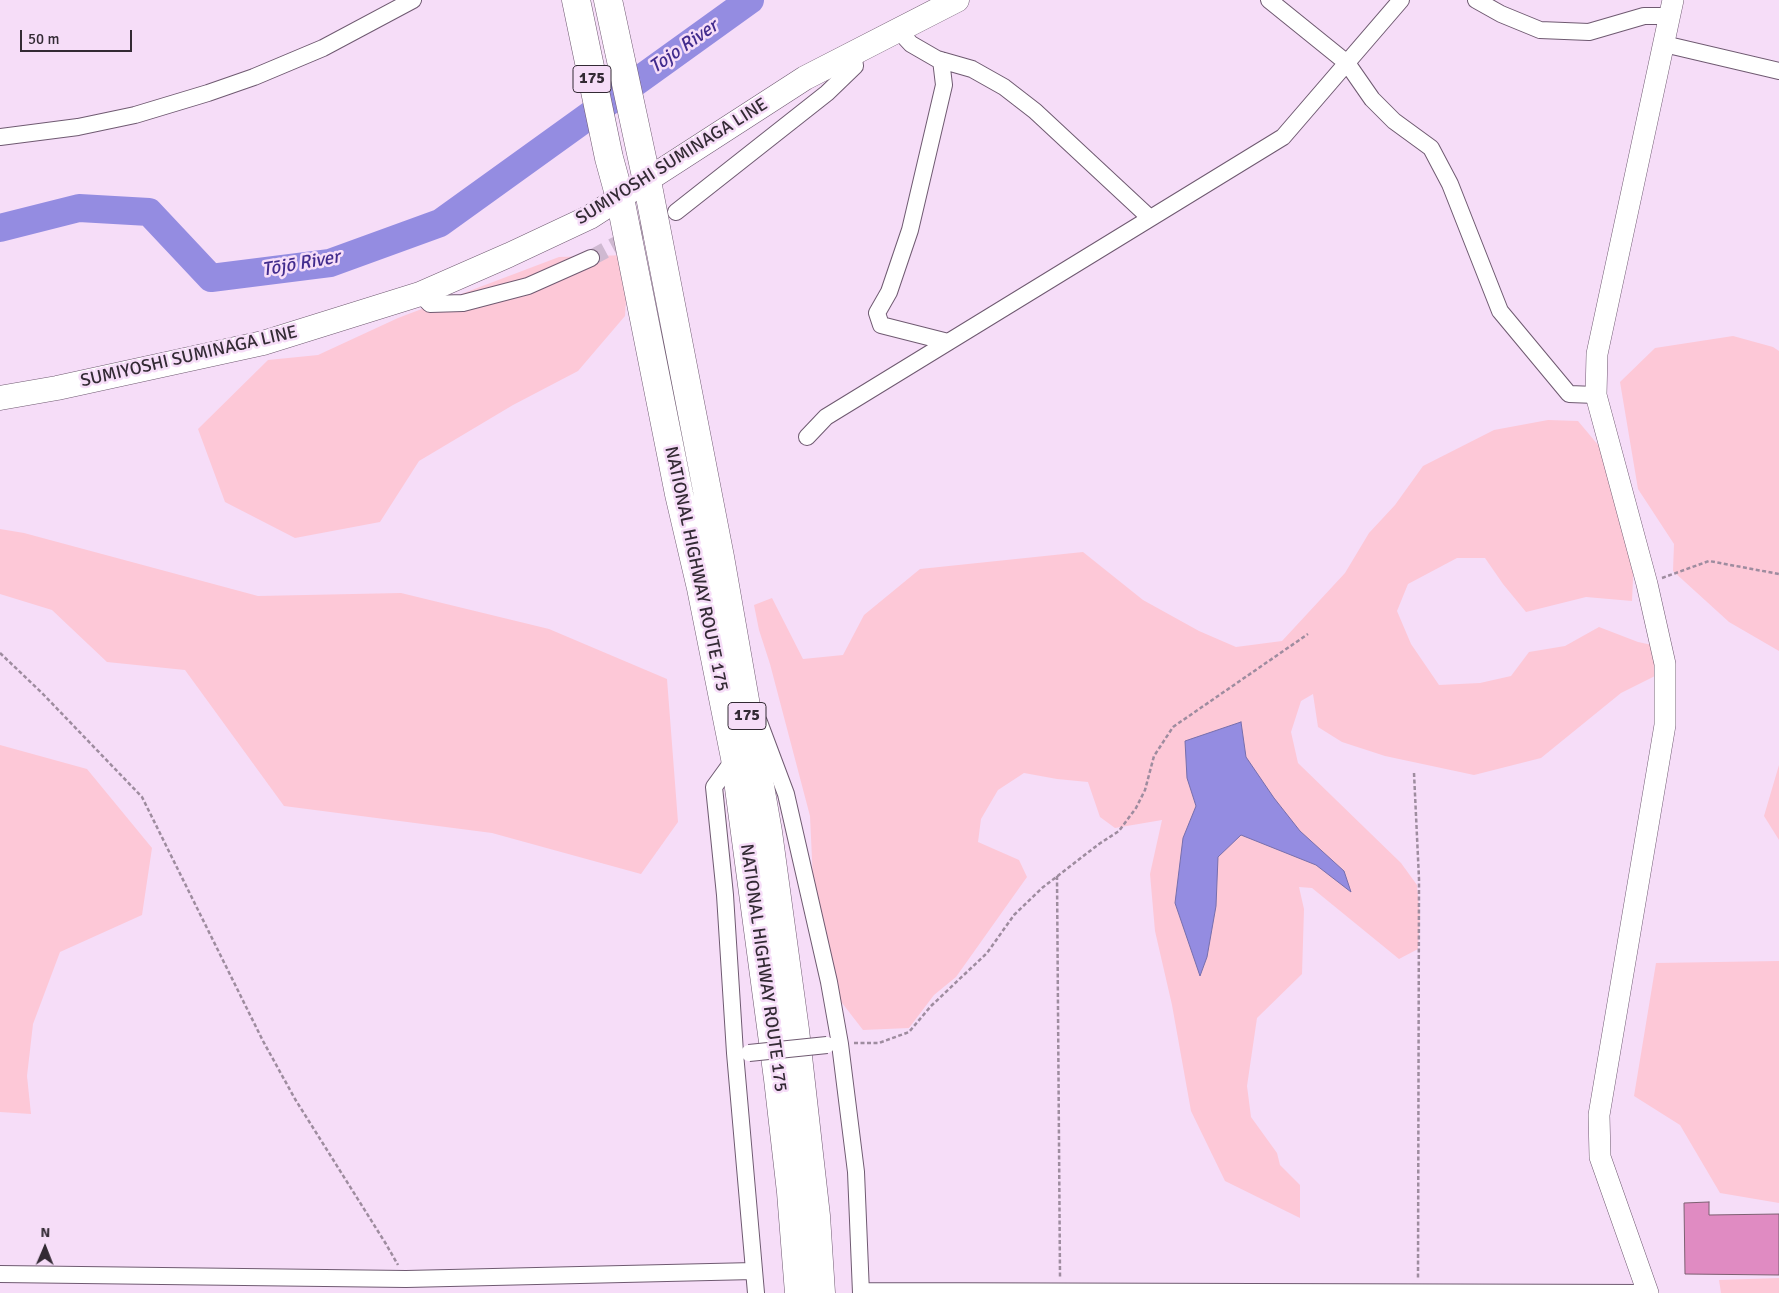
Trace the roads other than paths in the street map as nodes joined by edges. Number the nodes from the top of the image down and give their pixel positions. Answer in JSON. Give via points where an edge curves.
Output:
{"nodes":[{"id":1,"x":413,"y":0,"type":"edge"},
{"id":2,"x":576,"y":0,"type":"edge"},
{"id":3,"x":608,"y":0,"type":"edge"},
{"id":4,"x":957,"y":0,"type":"edge"},
{"id":5,"x":1269,"y":0,"type":"edge"},
{"id":6,"x":1402,"y":0,"type":"edge"},
{"id":7,"x":1476,"y":0,"type":"edge"},
{"id":8,"x":1671,"y":8,"type":"edge"},
{"id":9,"x":898,"y":30,"type":"junction"},
{"id":10,"x":1664,"y":44,"type":"junction"},
{"id":11,"x":853,"y":52,"type":"junction"},
{"id":12,"x":941,"y":60,"type":"junction"},
{"id":13,"x":1347,"y":63,"type":"junction"},
{"id":14,"x":1779,"y":71,"type":"edge"},
{"id":15,"x":0,"y":137,"type":"edge"},
{"id":16,"x":647,"y":181,"type":"junction"},
{"id":17,"x":620,"y":198,"type":"junction"},
{"id":18,"x":676,"y":212,"type":"tunnel mouth"},
{"id":19,"x":1150,"y":218,"type":"junction"},
{"id":20,"x":591,"y":258,"type":"tunnel mouth"},
{"id":21,"x":420,"y":294,"type":"junction"},
{"id":22,"x":948,"y":342,"type":"junction"},
{"id":23,"x":1596,"y":395,"type":"junction"},
{"id":24,"x":0,"y":398,"type":"edge"},
{"id":25,"x":807,"y":437,"type":"dead end"},
{"id":26,"x":738,"y":666,"type":"junction"},
{"id":27,"x":734,"y":758,"type":"junction"},
{"id":28,"x":833,"y":1044,"type":"junction"},
{"id":29,"x":742,"y":1053,"type":"junction"},
{"id":30,"x":754,"y":1271,"type":"junction"},
{"id":31,"x":0,"y":1274,"type":"edge"},
{"id":32,"x":861,"y":1292,"type":"edge"},
{"id":33,"x":1284,"y":1292,"type":"edge"},
{"id":34,"x":1418,"y":1292,"type":"edge"},
{"id":35,"x":756,"y":1293,"type":"edge"},
{"id":36,"x":799,"y":1293,"type":"edge"},
{"id":37,"x":821,"y":1293,"type":"edge"},
{"id":38,"x":1648,"y":1293,"type":"edge"}],
"edges":[{"from":1,"to":15,"type":"street","via":[[323,48],[208,93],[135,115],[78,127]]},
{"from":2,"to":17,"type":"highway","name":"NATIONAL HIGHWAY ROUTE 175","number":"175","via":[[608,158]]},
{"from":3,"to":16,"type":"highway","name":"NATIONAL HIGHWAY ROUTE 175","number":"175"},
{"from":4,"to":9,"type":"main road","name":"SUMIYOSHI SUMINAGA LINE"},
{"from":5,"to":13,"type":"street"},
{"from":6,"to":13,"type":"street"},
{"from":7,"to":8,"type":"street","via":[[1540,30],[1589,32]]},
{"from":8,"to":10,"type":"street"},
{"from":9,"to":11,"type":"main road","name":"SUMIYOSHI SUMINAGA LINE"},
{"from":9,"to":12,"type":"street","via":[[911,44]]},
{"from":10,"to":14,"type":"street"},
{"from":10,"to":23,"type":"street","via":[[1598,354]]},
{"from":11,"to":16,"type":"main road","name":"SUMIYOSHI SUMINAGA LINE","via":[[805,78]]},
{"from":11,"to":18,"type":"street","via":[[854,66],[827,93]]},
{"from":12,"to":19,"type":"street","via":[[972,69],[1004,87],[1035,111]]},
{"from":12,"to":22,"type":"street","via":[[944,85],[910,230],[889,292],[877,314],[881,325]]},
{"from":13,"to":19,"type":"street","via":[[1283,136]]},
{"from":13,"to":23,"type":"street","via":[[1372,99],[1394,121],[1431,148],[1450,184],[1500,311],[1569,394]]},
{"from":16,"to":17,"type":"main road","name":"SUMIYOSHI SUMINAGA LINE"},
{"from":16,"to":26,"type":"highway","name":"NATIONAL HIGHWAY ROUTE 175","number":"175"},
{"from":17,"to":21,"type":"main road","name":"SUMIYOSHI SUMINAGA LINE","via":[[590,217],[509,256]]},
{"from":17,"to":27,"type":"highway","name":"NATIONAL HIGHWAY ROUTE 175","number":"175"},
{"from":19,"to":22,"type":"street"},
{"from":20,"to":21,"type":"street","via":[[528,286],[463,302],[430,304]]},
{"from":21,"to":24,"type":"main road","name":"SUMIYOSHI SUMINAGA LINE","via":[[263,343]]},
{"from":22,"to":25,"type":"street","via":[[826,417]]},
{"from":23,"to":38,"type":"street","via":[[1665,664],[1666,725],[1599,1115],[1600,1157]]},
{"from":26,"to":28,"type":"street","via":[[786,794],[829,982]]},
{"from":26,"to":37,"type":"highway","name":"NATIONAL HIGHWAY ROUTE 175","number":"175","via":[[768,832],[795,1030],[816,1216]]},
{"from":27,"to":29,"type":"street","via":[[714,788]]},
{"from":27,"to":36,"type":"highway","name":"NATIONAL HIGHWAY ROUTE 175","number":"175","via":[[778,1079]]},
{"from":28,"to":29,"type":"street","bridge":true},
{"from":28,"to":32,"type":"street","via":[[856,1172]]},
{"from":29,"to":30,"type":"street"},
{"from":30,"to":31,"type":"street","via":[[406,1279]]},
{"from":30,"to":35,"type":"street"},
{"from":32,"to":33,"type":"street"},
{"from":33,"to":34,"type":"street"},
{"from":34,"to":38,"type":"street"}]}
